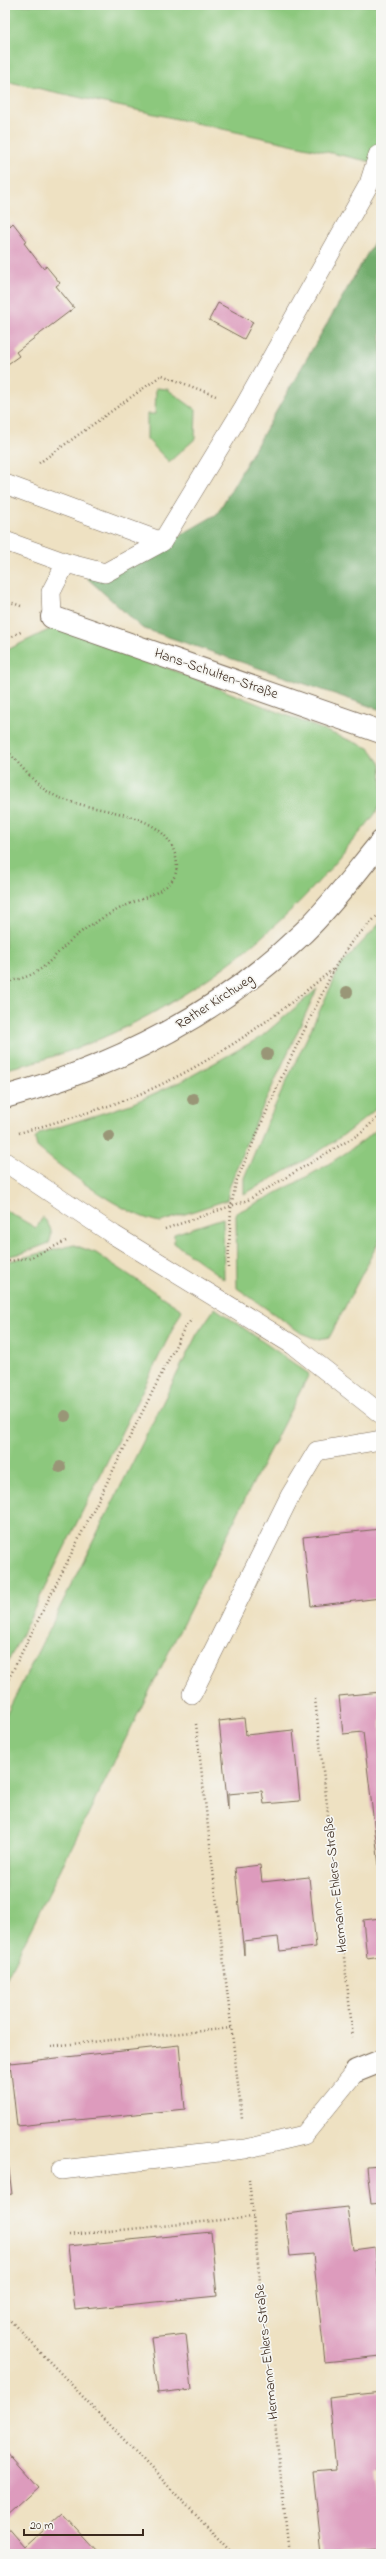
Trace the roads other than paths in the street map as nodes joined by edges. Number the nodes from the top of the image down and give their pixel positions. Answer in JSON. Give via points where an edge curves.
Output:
{"nodes":[{"id":1,"x":378,"y":155,"type":"dead end"},
{"id":2,"x":5,"y":484,"type":"edge"},
{"id":3,"x":5,"y":541,"type":"edge"},
{"id":4,"x":162,"y":542,"type":"junction"},
{"id":5,"x":66,"y":563,"type":"junction"},
{"id":6,"x":52,"y":616,"type":"joint"},
{"id":7,"x":381,"y":732,"type":"edge"},
{"id":8,"x":381,"y":842,"type":"edge"},
{"id":9,"x":5,"y":1097,"type":"edge"},
{"id":10,"x":5,"y":1162,"type":"edge"},
{"id":11,"x":381,"y":1414,"type":"edge"},
{"id":12,"x":381,"y":1440,"type":"edge"},
{"id":13,"x":192,"y":1694,"type":"road end"},
{"id":14,"x":381,"y":2061,"type":"edge"},
{"id":15,"x":356,"y":2071,"type":"joint"},
{"id":16,"x":61,"y":2170,"type":"dead end"}],
"edges":[{"from":1,"to":4,"type":"lane","via":[[369,184],[244,407]]},
{"from":2,"to":4,"type":"lane"},
{"from":3,"to":5,"type":"lane"},
{"from":4,"to":5,"type":"lane","via":[[105,573]]},
{"from":5,"to":6,"type":"lane","via":[[51,592]]},
{"from":6,"to":7,"type":"main road","name":"Hans-Schulten-Straße"},
{"from":8,"to":9,"type":"main road","name":"Rather Kirchweg","via":[[305,931],[259,973],[223,999],[191,1020],[117,1058],[49,1084]]},
{"from":10,"to":11,"type":"lane","via":[[114,1235],[292,1345]]},
{"from":12,"to":13,"type":"lane","via":[[317,1451],[290,1496]]},
{"from":14,"to":15,"type":"main road"},
{"from":15,"to":16,"type":"lane","via":[[304,2135],[245,2149]]}]}
